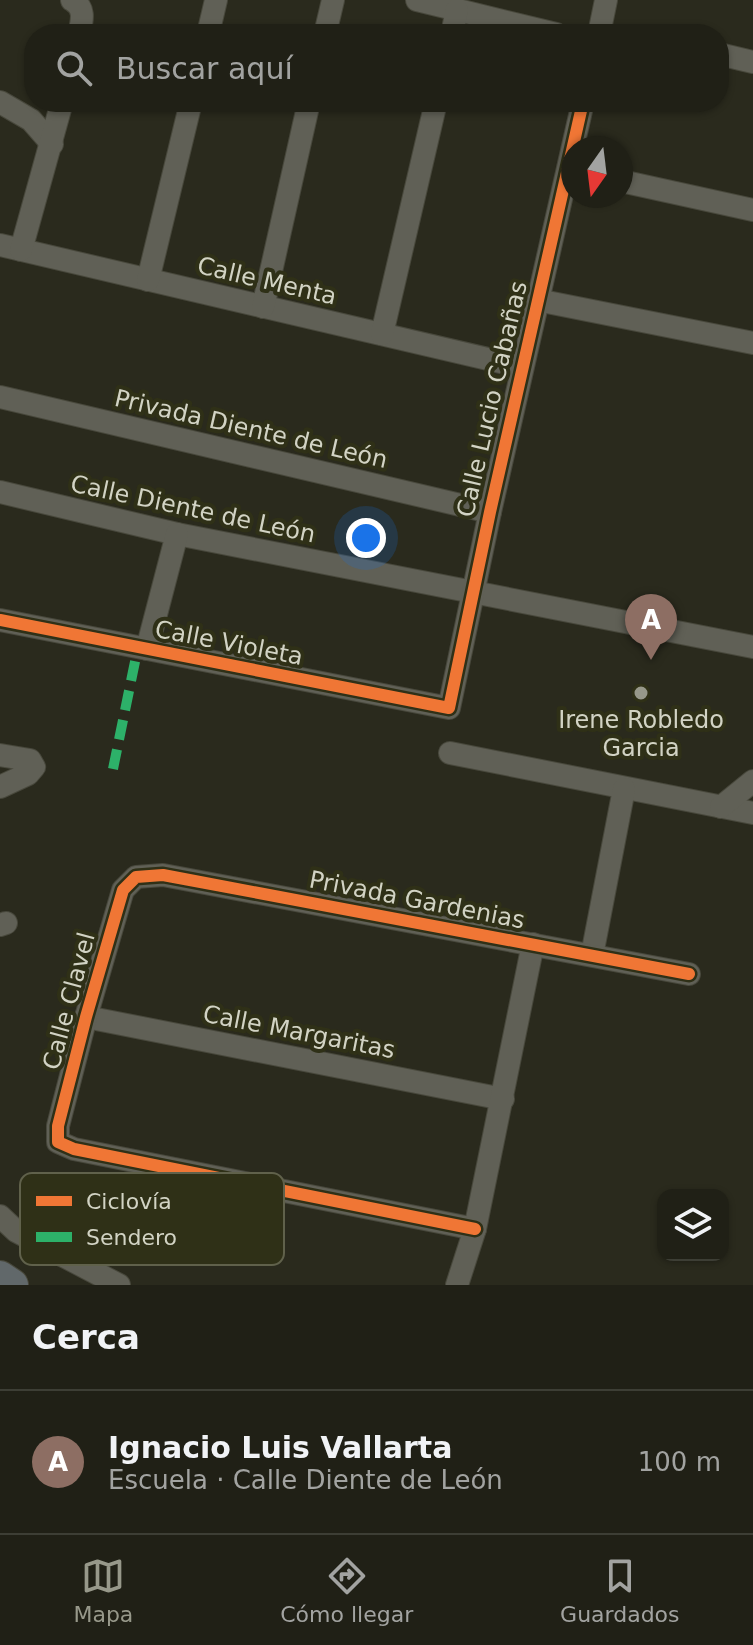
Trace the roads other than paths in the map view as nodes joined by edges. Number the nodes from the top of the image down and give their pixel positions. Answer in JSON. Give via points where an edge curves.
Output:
{"nodes":[{"id":1,"x":72,"y":0,"type":"edge"},
{"id":2,"x":216,"y":0,"type":"edge"},
{"id":3,"x":333,"y":0,"type":"edge"},
{"id":4,"x":417,"y":0,"type":"edge"},
{"id":5,"x":606,"y":0,"type":"edge"},
{"id":6,"x":457,"y":10,"type":"junction"},
{"id":7,"x":81,"y":24,"type":"edge"},
{"id":8,"x":210,"y":24,"type":"edge"},
{"id":9,"x":327,"y":24,"type":"edge"},
{"id":10,"x":454,"y":24,"type":"edge"},
{"id":11,"x":515,"y":24,"type":"edge"},
{"id":12,"x":606,"y":24,"type":"edge"},
{"id":13,"x":729,"y":56,"type":"edge"},
{"id":14,"x":753,"y":62,"type":"edge"},
{"id":15,"x":0,"y":102,"type":"edge"},
{"id":16,"x":60,"y":112,"type":"edge"},
{"id":17,"x":189,"y":112,"type":"edge"},
{"id":18,"x":307,"y":112,"type":"edge"},
{"id":19,"x":434,"y":112,"type":"edge"},
{"id":20,"x":581,"y":112,"type":"edge"},
{"id":21,"x":577,"y":136,"type":"edge"},
{"id":22,"x":52,"y":144,"type":"junction"},
{"id":23,"x":633,"y":184,"type":"edge"},
{"id":24,"x":561,"y":206,"type":"edge"},
{"id":25,"x":753,"y":210,"type":"edge"},
{"id":26,"x":10,"y":247,"type":"edge"},
{"id":27,"x":148,"y":280,"type":"junction"},
{"id":28,"x":537,"y":300,"type":"junction"},
{"id":29,"x":263,"y":307,"type":"junction"},
{"id":30,"x":382,"y":334,"type":"junction"},
{"id":31,"x":753,"y":343,"type":"edge"},
{"id":32,"x":522,"y":367,"type":"junction"},
{"id":33,"x":0,"y":397,"type":"edge"},
{"id":34,"x":0,"y":492,"type":"edge"},
{"id":35,"x":490,"y":512,"type":"junction"},
{"id":36,"x":177,"y":534,"type":"junction"},
{"id":37,"x":473,"y":592,"type":"junction"},
{"id":38,"x":0,"y":620,"type":"edge"},
{"id":39,"x":753,"y":647,"type":"edge"},
{"id":40,"x":147,"y":649,"type":"junction"},
{"id":41,"x":449,"y":708,"type":"joint"},
{"id":42,"x":450,"y":753,"type":"dead end"},
{"id":43,"x":0,"y":755,"type":"edge"},
{"id":44,"x":753,"y":781,"type":"edge"},
{"id":45,"x":0,"y":787,"type":"edge"},
{"id":46,"x":624,"y":789,"type":"junction"},
{"id":47,"x":721,"y":807,"type":"junction"},
{"id":48,"x":753,"y":813,"type":"edge"},
{"id":49,"x":136,"y":877,"type":"joint"},
{"id":50,"x":533,"y":944,"type":"junction"},
{"id":51,"x":592,"y":955,"type":"junction"},
{"id":52,"x":689,"y":974,"type":"dead end"},
{"id":53,"x":86,"y":1017,"type":"junction"},
{"id":54,"x":503,"y":1099,"type":"junction"},
{"id":55,"x":194,"y":1173,"type":"edge"},
{"id":56,"x":284,"y":1191,"type":"edge"},
{"id":57,"x":0,"y":1216,"type":"edge"},
{"id":58,"x":475,"y":1229,"type":"junction"},
{"id":59,"x":20,"y":1233,"type":"edge"},
{"id":60,"x":81,"y":1265,"type":"edge"},
{"id":61,"x":0,"y":1277,"type":"edge"},
{"id":62,"x":12,"y":1285,"type":"edge"},
{"id":63,"x":119,"y":1285,"type":"edge"},
{"id":64,"x":457,"y":1285,"type":"edge"}],
"edges":[{"from":1,"to":7,"type":"street","via":[[79,4]]},
{"from":2,"to":8,"type":"street"},
{"from":3,"to":9,"type":"street"},
{"from":4,"to":6,"type":"street"},
{"from":5,"to":12,"type":"street"},
{"from":6,"to":10,"type":"street"},
{"from":6,"to":11,"type":"street"},
{"from":13,"to":14,"type":"street"},
{"from":15,"to":22,"type":"street","via":[[31,120]]},
{"from":16,"to":22,"type":"street"},
{"from":17,"to":27,"type":"street"},
{"from":18,"to":29,"type":"street"},
{"from":19,"to":30,"type":"street"},
{"from":20,"to":21,"type":"street","name":"Calle Lucio Cabañas"},
{"from":22,"to":26,"type":"street"},
{"from":23,"to":25,"type":"street"},
{"from":24,"to":28,"type":"street","name":"Calle Lucio Cabañas"},
{"from":26,"to":27,"type":"street","name":"Calle Menta"},
{"from":27,"to":29,"type":"street","name":"Calle Menta"},
{"from":28,"to":31,"type":"street"},
{"from":28,"to":32,"type":"street","name":"Calle Lucio Cabañas"},
{"from":29,"to":30,"type":"street","name":"Calle Menta"},
{"from":30,"to":32,"type":"street","name":"Calle Menta"},
{"from":32,"to":35,"type":"street","name":"Calle Lucio Cabañas"},
{"from":33,"to":35,"type":"street","name":"Privada Diente de León"},
{"from":34,"to":36,"type":"street","name":"Calle Diente de León"},
{"from":35,"to":37,"type":"street","name":"Calle Lucio Cabañas"},
{"from":36,"to":37,"type":"street","name":"Calle Diente de León"},
{"from":36,"to":40,"type":"street"},
{"from":37,"to":39,"type":"street","name":"Calle Diente de León"},
{"from":37,"to":41,"type":"street","name":"Calle Lucio Cabañas"},
{"from":38,"to":40,"type":"street","name":"Calle Violeta"},
{"from":40,"to":41,"type":"street","name":"Calle Violeta"},
{"from":42,"to":46,"type":"street"},
{"from":43,"to":45,"type":"street","via":[[30,760],[34,767]]},
{"from":44,"to":47,"type":"street"},
{"from":46,"to":47,"type":"street"},
{"from":46,"to":51,"type":"street"},
{"from":47,"to":48,"type":"street"},
{"from":49,"to":50,"type":"street","name":"Privada Gardenias","via":[[163,875]]},
{"from":49,"to":53,"type":"street","name":"Calle Clavel","via":[[123,890]]},
{"from":50,"to":51,"type":"street","name":"Privada Gardenias"},
{"from":50,"to":54,"type":"street","name":"Privada Gardenias"},
{"from":51,"to":52,"type":"street","name":"Privada Gardenias"},
{"from":53,"to":54,"type":"street","name":"Calle Margaritas"},
{"from":53,"to":55,"type":"street","name":"Calle Clavel","via":[[58,1142]]},
{"from":54,"to":58,"type":"street","name":"Privada Gardenias"},
{"from":56,"to":58,"type":"street","name":"Calle Clavel"},
{"from":57,"to":59,"type":"street"},
{"from":58,"to":64,"type":"street","name":"Privada Gardenias"},
{"from":60,"to":63,"type":"street"},
{"from":61,"to":62,"type":"highway"}]}
